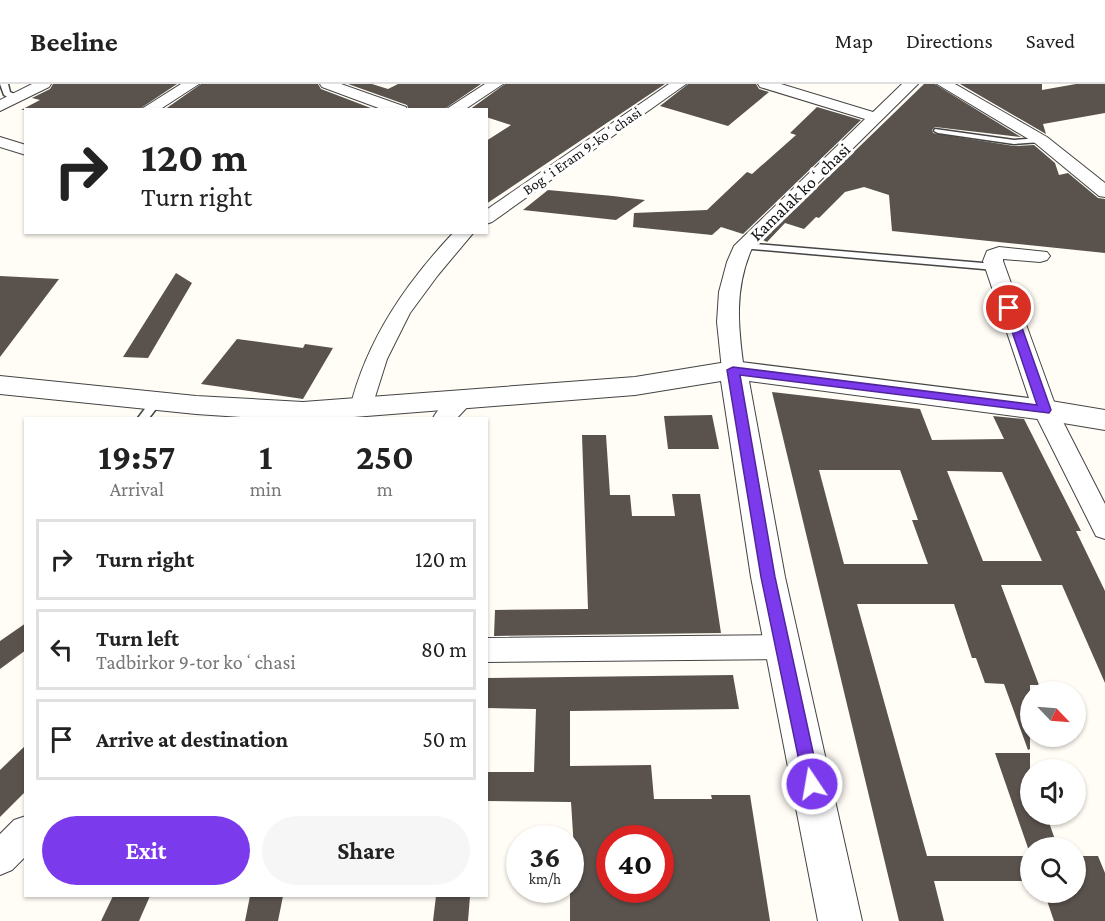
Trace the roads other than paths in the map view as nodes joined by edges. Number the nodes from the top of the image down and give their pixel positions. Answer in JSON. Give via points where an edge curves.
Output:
{"nodes":[{"id":1,"x":4,"y":84,"type":"edge"},
{"id":2,"x":44,"y":84,"type":"edge"},
{"id":3,"x":192,"y":84,"type":"edge"},
{"id":4,"x":327,"y":84,"type":"edge"},
{"id":5,"x":496,"y":84,"type":"edge"},
{"id":6,"x":679,"y":84,"type":"edge"},
{"id":7,"x":765,"y":84,"type":"edge"},
{"id":8,"x":911,"y":84,"type":"edge"},
{"id":9,"x":944,"y":84,"type":"edge"},
{"id":10,"x":16,"y":98,"type":"junction"},
{"id":11,"x":0,"y":106,"type":"edge"},
{"id":12,"x":150,"y":108,"type":"edge"},
{"id":13,"x":394,"y":108,"type":"edge"},
{"id":14,"x":455,"y":108,"type":"edge"},
{"id":15,"x":877,"y":118,"type":"junction"},
{"id":16,"x":938,"y":131,"type":"dead end"},
{"id":17,"x":1041,"y":140,"type":"junction"},
{"id":18,"x":0,"y":142,"type":"edge"},
{"id":19,"x":24,"y":149,"type":"edge"},
{"id":20,"x":1105,"y":192,"type":"edge"},
{"id":21,"x":488,"y":217,"type":"edge"},
{"id":22,"x":463,"y":234,"type":"edge"},
{"id":23,"x":744,"y":246,"type":"junction"},
{"id":24,"x":1040,"y":256,"type":"dead end"},
{"id":25,"x":995,"y":267,"type":"junction"},
{"id":26,"x":733,"y":370,"type":"junction"},
{"id":27,"x":0,"y":385,"type":"edge"},
{"id":28,"x":362,"y":408,"type":"junction"},
{"id":29,"x":150,"y":410,"type":"edge"},
{"id":30,"x":453,"y":410,"type":"edge"},
{"id":31,"x":1044,"y":410,"type":"junction"},
{"id":32,"x":1105,"y":420,"type":"edge"},
{"id":33,"x":1105,"y":530,"type":"edge"},
{"id":34,"x":783,"y":647,"type":"junction"},
{"id":35,"x":488,"y":650,"type":"edge"},
{"id":36,"x":24,"y":834,"type":"edge"},
{"id":37,"x":0,"y":858,"type":"edge"},
{"id":38,"x":840,"y":921,"type":"edge"}],
"edges":[{"from":1,"to":10,"type":"lane","via":[[7,93]]},
{"from":2,"to":10,"type":"street"},
{"from":3,"to":12,"type":"street"},
{"from":4,"to":13,"type":"street"},
{"from":5,"to":14,"type":"street"},
{"from":6,"to":21,"type":"street","name":"Bogʻi Eram 9-koʻchasi"},
{"from":7,"to":15,"type":"street"},
{"from":8,"to":15,"type":"street","name":"Kamalak koʻchasi"},
{"from":9,"to":17,"type":"street"},
{"from":10,"to":11,"type":"street"},
{"from":15,"to":23,"type":"street","name":"Kamalak koʻchasi"},
{"from":16,"to":17,"type":"lane","via":[[1014,142]]},
{"from":17,"to":20,"type":"street"},
{"from":18,"to":19,"type":"street"},
{"from":22,"to":28,"type":"street","via":[[441,256],[398,317],[371,371]]},
{"from":23,"to":25,"type":"lane"},
{"from":23,"to":26,"type":"street","name":"Kamalak koʻchasi","via":[[728,290]]},
{"from":24,"to":25,"type":"street","via":[[999,253],[994,255]]},
{"from":25,"to":31,"type":"street"},
{"from":26,"to":30,"type":"street"},
{"from":26,"to":31,"type":"street"},
{"from":26,"to":34,"type":"street","name":"Kamalak koʻchasi"},
{"from":27,"to":29,"type":"street"},
{"from":28,"to":29,"type":"street","via":[[303,412]]},
{"from":28,"to":30,"type":"street"},
{"from":31,"to":32,"type":"street"},
{"from":31,"to":33,"type":"street"},
{"from":34,"to":35,"type":"street"},
{"from":34,"to":38,"type":"street","name":"Kamalak koʻchasi"},
{"from":36,"to":37,"type":"street"}]}
